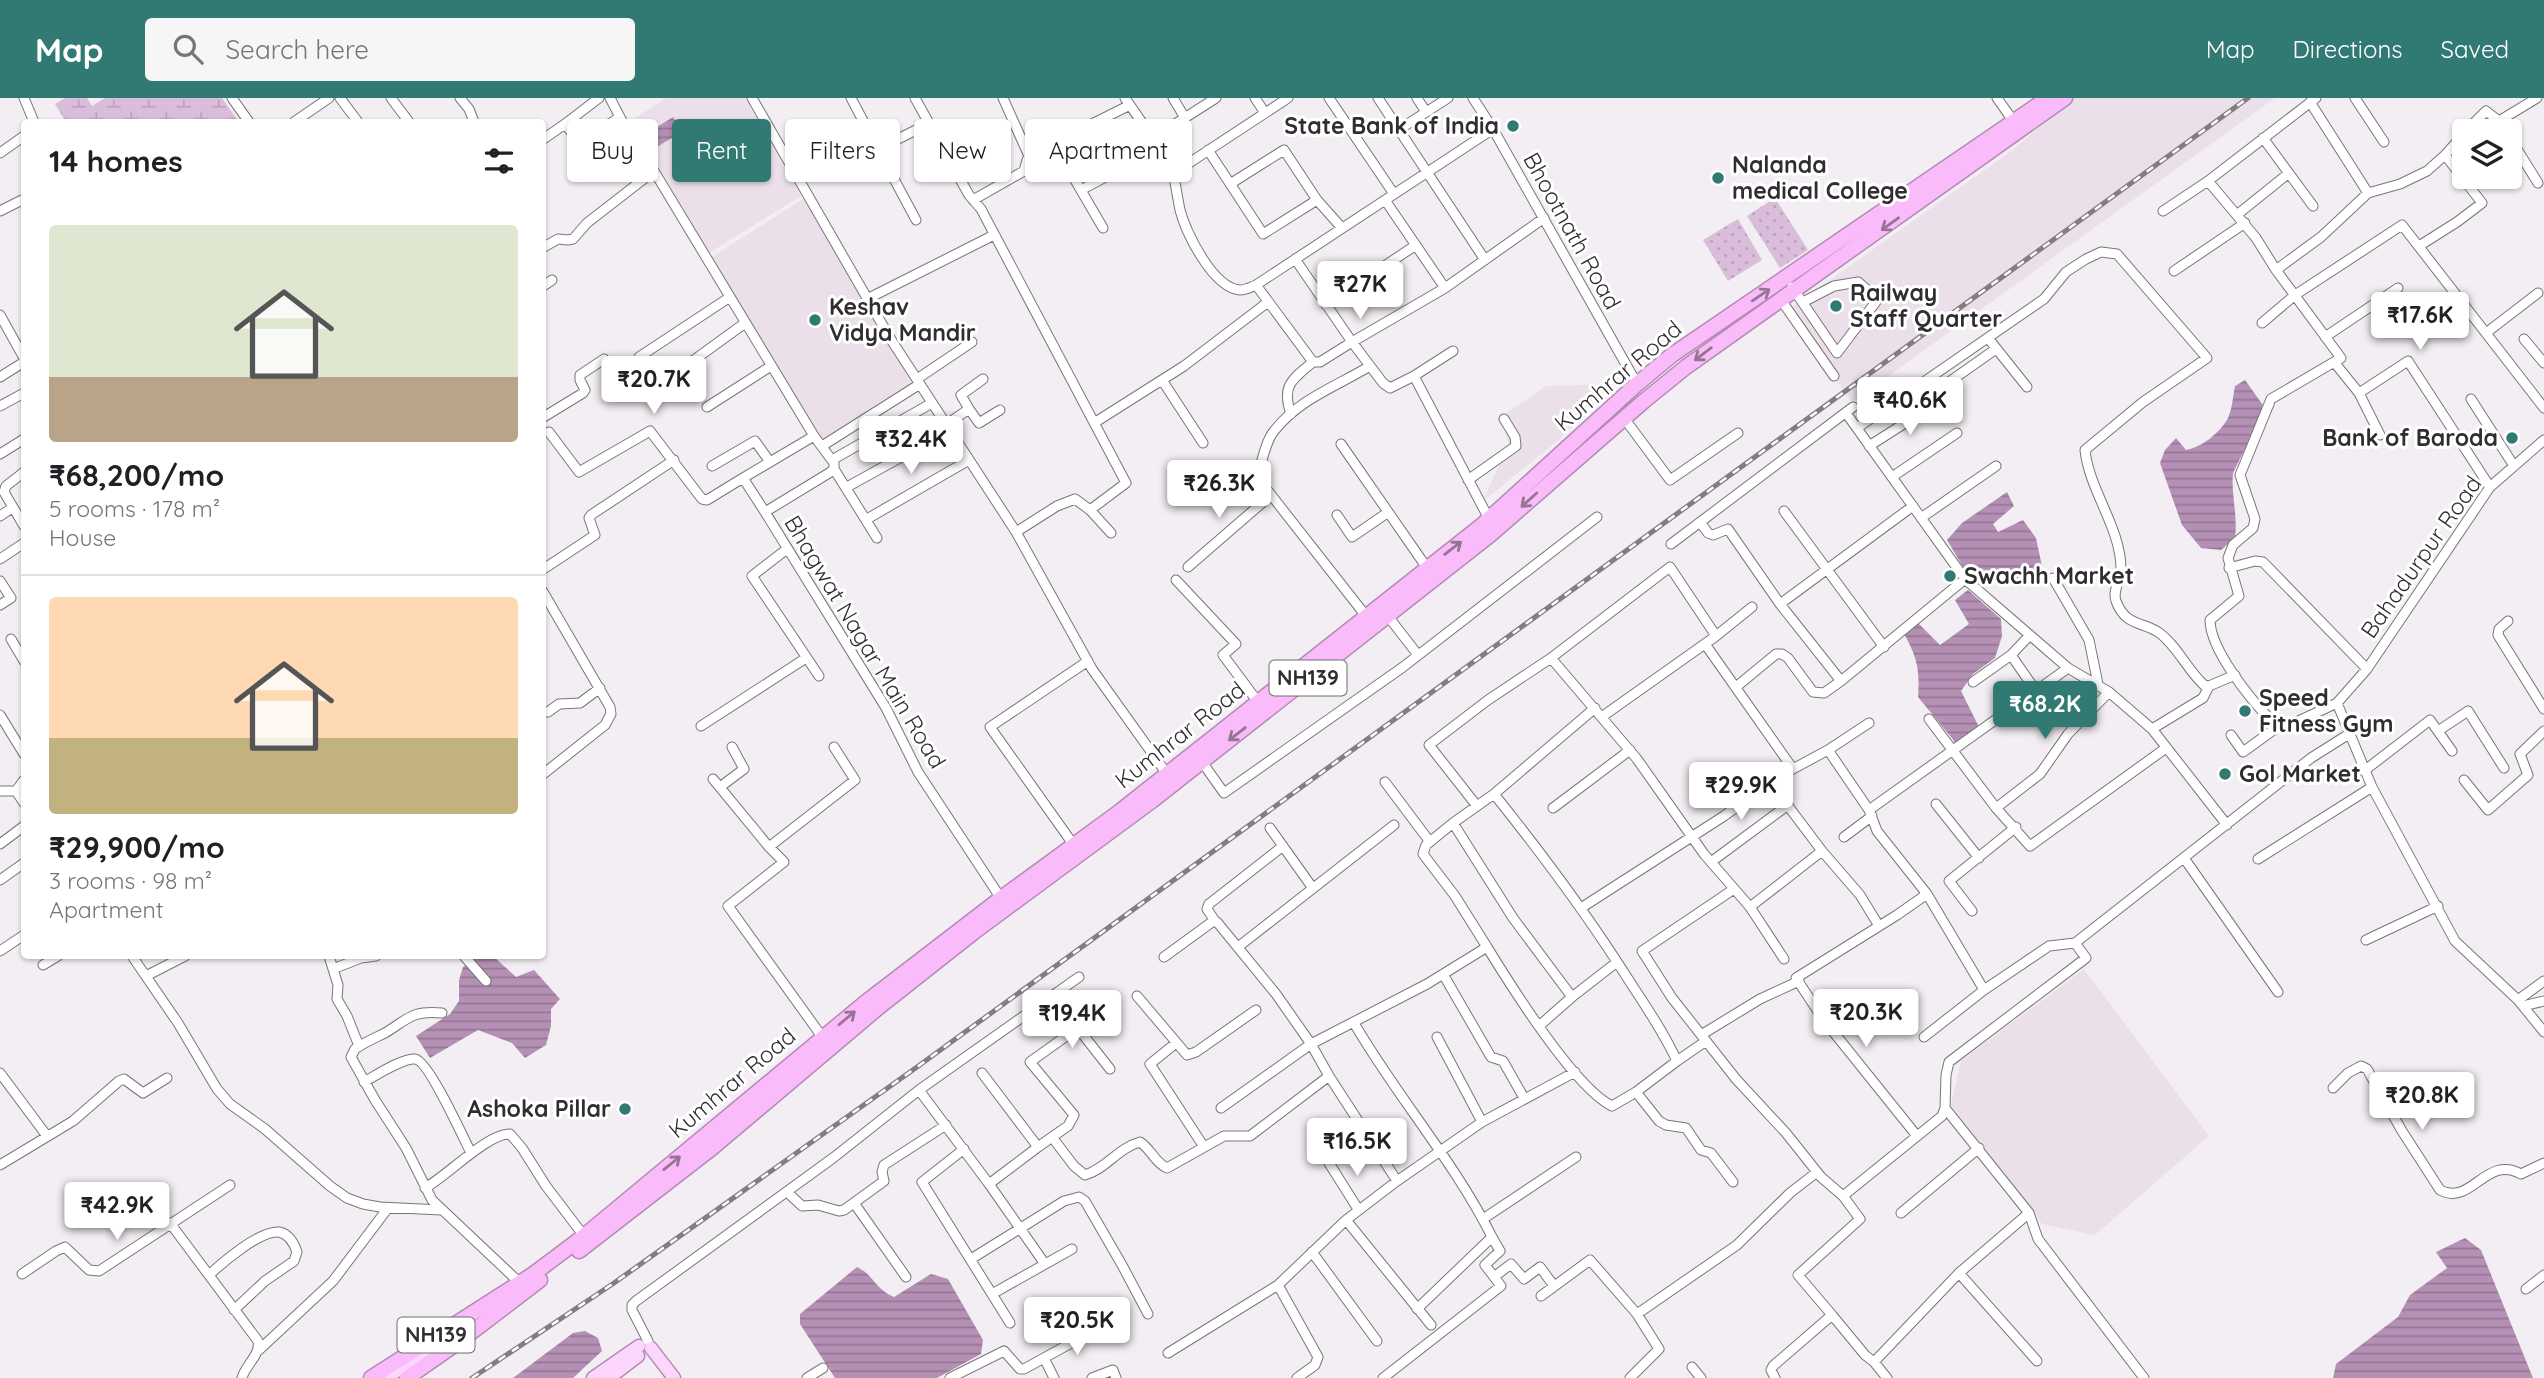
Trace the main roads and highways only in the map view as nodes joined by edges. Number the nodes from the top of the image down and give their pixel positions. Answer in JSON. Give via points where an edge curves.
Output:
{"nodes":[{"id":1,"x":2048,"y":98,"type":"edge"},
{"id":2,"x":2065,"y":98,"type":"edge"},
{"id":3,"x":1370,"y":621,"type":"junction"},
{"id":4,"x":1099,"y":834,"type":"junction"},
{"id":5,"x":1004,"y":903,"type":"junction"},
{"id":6,"x":796,"y":1069,"type":"junction"},
{"id":7,"x":503,"y":1299,"type":"junction"},
{"id":8,"x":646,"y":1348,"type":"junction"},
{"id":9,"x":371,"y":1378,"type":"edge"},
{"id":10,"x":386,"y":1378,"type":"edge"},
{"id":11,"x":407,"y":1378,"type":"edge"},
{"id":12,"x":593,"y":1378,"type":"edge"},
{"id":13,"x":609,"y":1378,"type":"edge"},
{"id":14,"x":664,"y":1378,"type":"edge"},
{"id":15,"x":674,"y":1378,"type":"edge"}],
"edges":[{"from":3,"to":1,"type":"highway","name":"Kumhrar Road","number":"NH139","one_way":true,"via":[[1672,355]]},
{"from":2,"to":3,"type":"highway","name":"Kumhrar Road","number":"NH139","one_way":true,"via":[[1799,296],[1781,300],[1686,367],[1490,535],[1387,615]]},
{"from":3,"to":4,"type":"highway","name":"Kumhrar Road","number":"NH139","via":[[1258,702]]},
{"from":3,"to":4,"type":"highway","name":"Kumhrar Road","number":"NH139","one_way":true,"via":[[1202,762]]},
{"from":4,"to":5,"type":"highway","name":"Kumhrar Road","number":"NH139"},
{"from":4,"to":5,"type":"highway","name":"Kumhrar Road","number":"NH139","via":[[1073,844]]},
{"from":5,"to":6,"type":"highway","name":"Kumhrar Road","number":"NH139","via":[[880,1007]]},
{"from":6,"to":5,"type":"highway","name":"Kumhrar Road","number":"NH139","one_way":true,"via":[[823,1038],[866,1002]]},
{"from":7,"to":6,"type":"highway","name":"Kumhrar Road","number":"NH139","one_way":true},
{"from":6,"to":7,"type":"highway","name":"Kumhrar Road","number":"NH139","via":[[702,1156]]},
{"from":7,"to":9,"type":"highway","name":"Kumhrar Road","number":"NH139"},
{"from":7,"to":10,"type":"main road"},
{"from":7,"to":11,"type":"highway","number":"NH139","via":[[460,1341]]},
{"from":8,"to":12,"type":"main road"},
{"from":8,"to":13,"type":"main road"},
{"from":8,"to":14,"type":"main road"},
{"from":8,"to":15,"type":"main road"}]}
